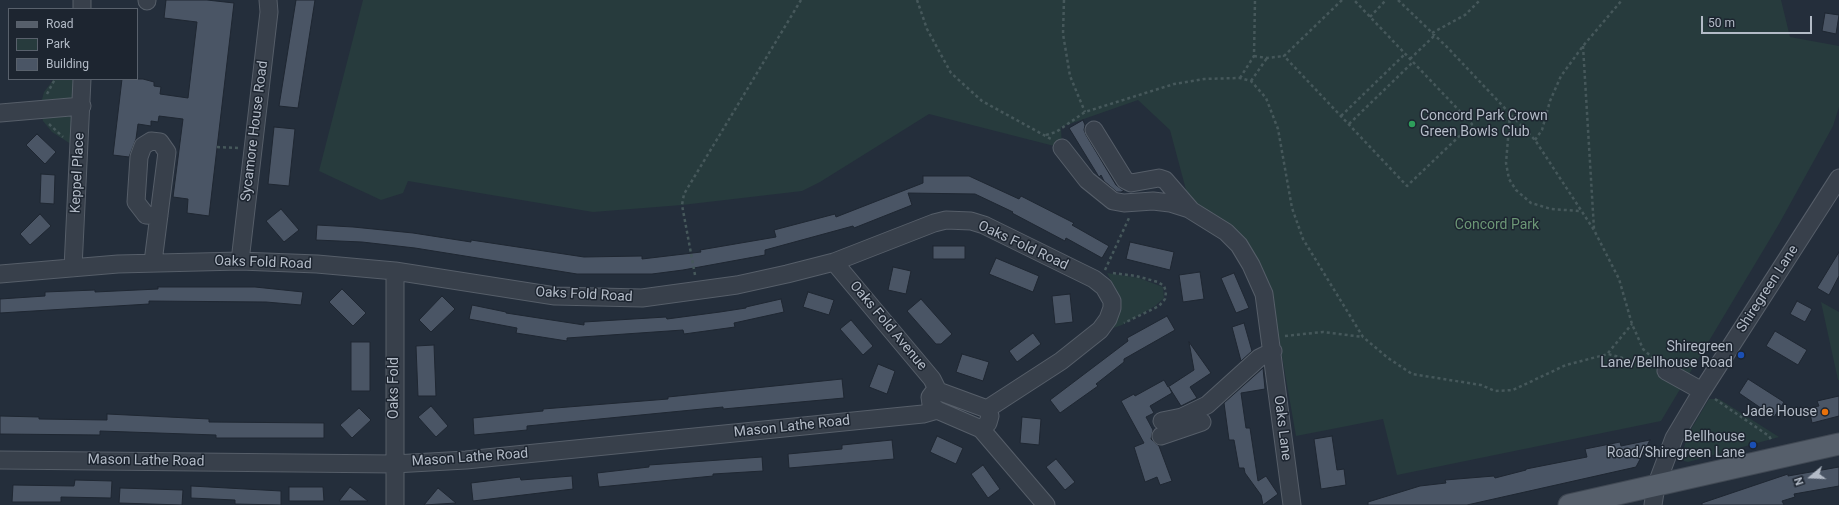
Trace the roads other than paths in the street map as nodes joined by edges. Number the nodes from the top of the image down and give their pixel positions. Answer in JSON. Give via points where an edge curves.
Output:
{"nodes":[{"id":1,"x":268,"y":0,"type":"edge"},
{"id":2,"x":82,"y":80,"type":"edge"},
{"id":3,"x":82,"y":106,"type":"junction"},
{"id":4,"x":0,"y":113,"type":"edge"},
{"id":5,"x":1094,"y":130,"type":"dead end"},
{"id":6,"x":1062,"y":148,"type":"road end"},
{"id":7,"x":1839,"y":178,"type":"edge"},
{"id":8,"x":1192,"y":211,"type":"junction"},
{"id":9,"x":159,"y":216,"type":"dead end"},
{"id":10,"x":240,"y":261,"type":"junction"},
{"id":11,"x":153,"y":262,"type":"junction"},
{"id":12,"x":834,"y":262,"type":"junction"},
{"id":13,"x":73,"y":268,"type":"junction"},
{"id":14,"x":394,"y":271,"type":"junction"},
{"id":15,"x":0,"y":274,"type":"edge"},
{"id":16,"x":1272,"y":344,"type":"junction"},
{"id":17,"x":1666,"y":371,"type":"road end"},
{"id":18,"x":938,"y":391,"type":"junction"},
{"id":19,"x":1702,"y":391,"type":"junction"},
{"id":20,"x":987,"y":409,"type":"junction"},
{"id":21,"x":937,"y":410,"type":"junction"},
{"id":22,"x":1162,"y":428,"type":"dead end"},
{"id":23,"x":981,"y":429,"type":"junction"},
{"id":24,"x":1839,"y":444,"type":"edge"},
{"id":25,"x":0,"y":460,"type":"edge"},
{"id":26,"x":394,"y":464,"type":"junction"},
{"id":27,"x":1654,"y":495,"type":"edge"},
{"id":28,"x":395,"y":505,"type":"edge"},
{"id":29,"x":1046,"y":505,"type":"edge"},
{"id":30,"x":1292,"y":505,"type":"edge"},
{"id":31,"x":1569,"y":505,"type":"edge"}],
"edges":[{"from":1,"to":10,"type":"street","name":"Sycamore House Road","via":[[269,12]]},
{"from":2,"to":3,"type":"street","name":"Keppel Place"},
{"from":3,"to":4,"type":"street"},
{"from":3,"to":13,"type":"street","name":"Keppel Place"},
{"from":5,"to":8,"type":"street","via":[[1125,180],[1131,183],[1159,178],[1165,180]]},
{"from":6,"to":8,"type":"street","name":"Oaks Lane","via":[[1087,180],[1113,201],[1170,203]]},
{"from":7,"to":19,"type":"street","name":"Shiregreen Lane"},
{"from":8,"to":16,"type":"street","name":"Oaks Lane","via":[[1226,232],[1239,245],[1264,294]]},
{"from":9,"to":11,"type":"street"},
{"from":10,"to":11,"type":"street","name":"Oaks Fold Road"},
{"from":10,"to":14,"type":"street","name":"Oaks Fold Road"},
{"from":11,"to":13,"type":"street","name":"Oaks Fold Road"},
{"from":12,"to":14,"type":"street","name":"Oaks Fold Road","via":[[737,285],[642,298],[554,296]]},
{"from":12,"to":18,"type":"street","name":"Oaks Fold Avenue","via":[[932,379]]},
{"from":12,"to":20,"type":"street","name":"Oaks Fold Road","via":[[934,223],[965,220],[984,225],[1094,279],[1104,288],[1112,301],[1112,308],[1108,320],[1100,330],[1061,361]]},
{"from":13,"to":15,"type":"street","name":"Oaks Fold Road"},
{"from":14,"to":26,"type":"street","name":"Oaks Fold"},
{"from":16,"to":22,"type":"street","via":[[1207,405]]},
{"from":16,"to":30,"type":"street","name":"Oaks Lane"},
{"from":17,"to":19,"type":"street"},
{"from":18,"to":20,"type":"street"},
{"from":18,"to":21,"type":"street","via":[[930,397],[931,404]]},
{"from":19,"to":27,"type":"street","name":"Shiregreen Lane","via":[[1674,438]]},
{"from":20,"to":23,"type":"street","via":[[990,416],[988,423]]},
{"from":21,"to":23,"type":"street"},
{"from":21,"to":26,"type":"street","name":"Mason Lathe Road","via":[[922,414],[559,452]]},
{"from":23,"to":29,"type":"street"},
{"from":24,"to":27,"type":"main road","via":[[1781,457]]},
{"from":25,"to":26,"type":"street","name":"Mason Lathe Road"},
{"from":26,"to":28,"type":"street","name":"Oaks Fold"},
{"from":27,"to":31,"type":"main road"}]}
